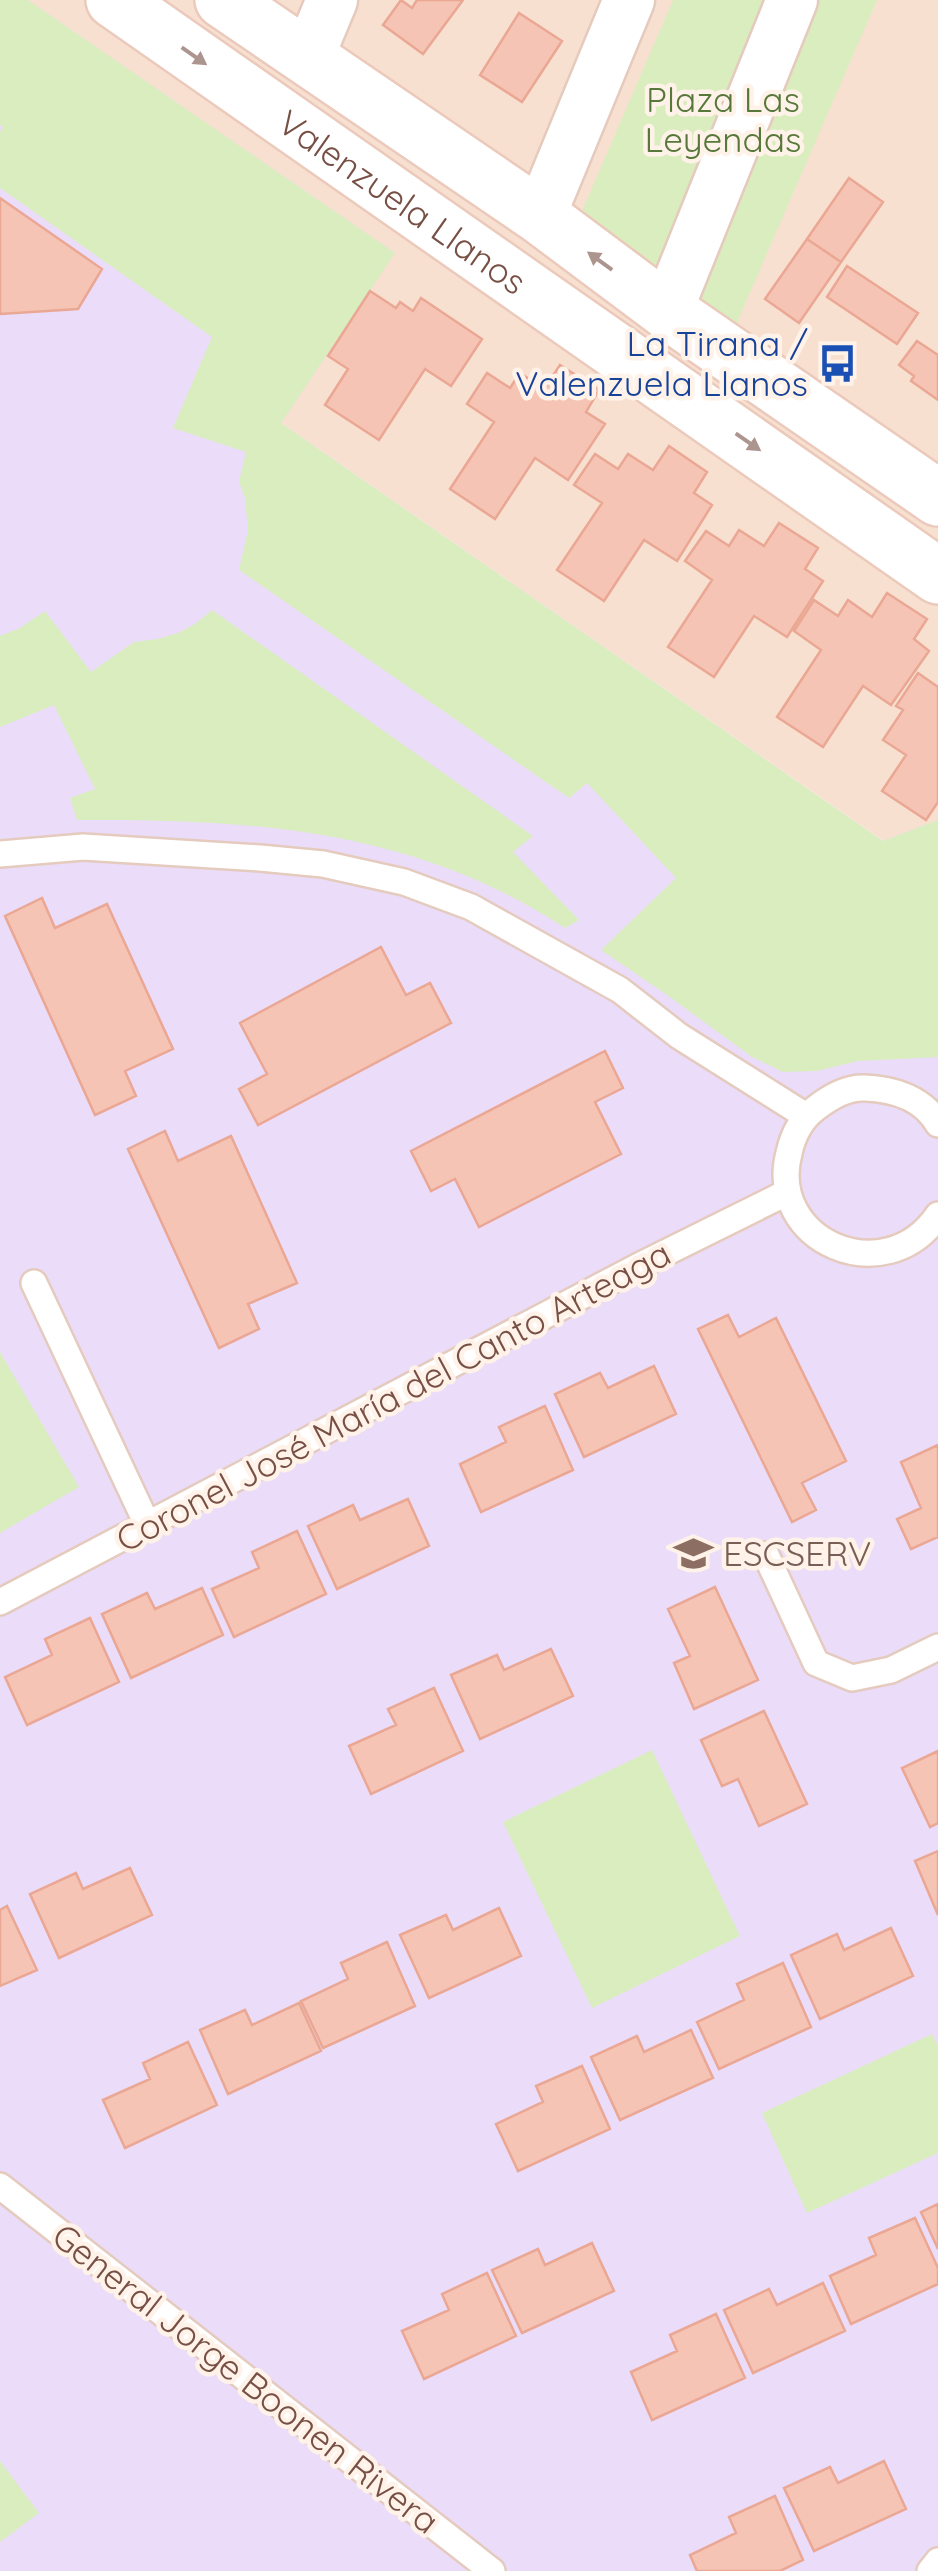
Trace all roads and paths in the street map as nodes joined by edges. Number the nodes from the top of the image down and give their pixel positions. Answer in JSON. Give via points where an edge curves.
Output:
{"nodes":[{"id":1,"x":114,"y":0,"type":"edge"},
{"id":2,"x":223,"y":0,"type":"edge"},
{"id":3,"x":332,"y":0,"type":"edge"},
{"id":4,"x":629,"y":0,"type":"edge"},
{"id":5,"x":792,"y":0,"type":"edge"},
{"id":6,"x":308,"y":58,"type":"junction"},
{"id":7,"x":540,"y":216,"type":"junction"},
{"id":8,"x":668,"y":310,"type":"junction"},
{"id":9,"x":938,"y":498,"type":"edge"},
{"id":10,"x":938,"y":576,"type":"edge"},
{"id":11,"x":0,"y":854,"type":"edge"},
{"id":12,"x":926,"y":1095,"type":"edge"},
{"id":13,"x":806,"y":1116,"type":"junction"},
{"id":14,"x":938,"y":1124,"type":"edge"},
{"id":15,"x":788,"y":1192,"type":"junction"},
{"id":16,"x":934,"y":1229,"type":"edge"},
{"id":17,"x":34,"y":1283,"type":"dead end"},
{"id":18,"x":147,"y":1524,"type":"junction"},
{"id":19,"x":766,"y":1555,"type":"dead end"},
{"id":20,"x":0,"y":1602,"type":"edge"},
{"id":21,"x":938,"y":1647,"type":"edge"},
{"id":22,"x":0,"y":2186,"type":"edge"},
{"id":23,"x":938,"y":2561,"type":"edge"},
{"id":24,"x":492,"y":2571,"type":"edge"},
{"id":25,"x":930,"y":2571,"type":"edge"}],
"edges":[{"from":1,"to":10,"type":"main road","name":"Valenzuela Llanos","one_way":true},
{"from":2,"to":6,"type":"main road","name":"Valenzuela Llanos"},
{"from":3,"to":6,"type":"street"},
{"from":4,"to":7,"type":"street"},
{"from":5,"to":8,"type":"street"},
{"from":6,"to":7,"type":"main road","name":"Valenzuela Llanos"},
{"from":8,"to":7,"type":"main road","name":"Valenzuela Llanos","one_way":true},
{"from":8,"to":9,"type":"main road","name":"Valenzuela Llanos"},
{"from":11,"to":13,"type":"lane","via":[[83,847],[260,858],[404,882],[471,907],[605,981]]},
{"from":12,"to":13,"type":"lane","via":[[857,1088],[829,1097]]},
{"from":12,"to":14,"type":"lane"},
{"from":13,"to":15,"type":"lane","via":[[785,1166]]},
{"from":15,"to":16,"type":"lane","via":[[821,1240],[846,1252],[903,1248]]},
{"from":15,"to":18,"type":"lane","name":"Coronel José María del Canto Arteaga"},
{"from":17,"to":18,"type":"lane"},
{"from":18,"to":20,"type":"lane","name":"Coronel José María del Canto Arteaga"},
{"from":19,"to":21,"type":"lane","via":[[816,1662],[852,1678],[891,1670]]},
{"from":22,"to":24,"type":"lane","name":"General Jorge Boonen Rivera"},
{"from":23,"to":25,"type":"lane"}]}
